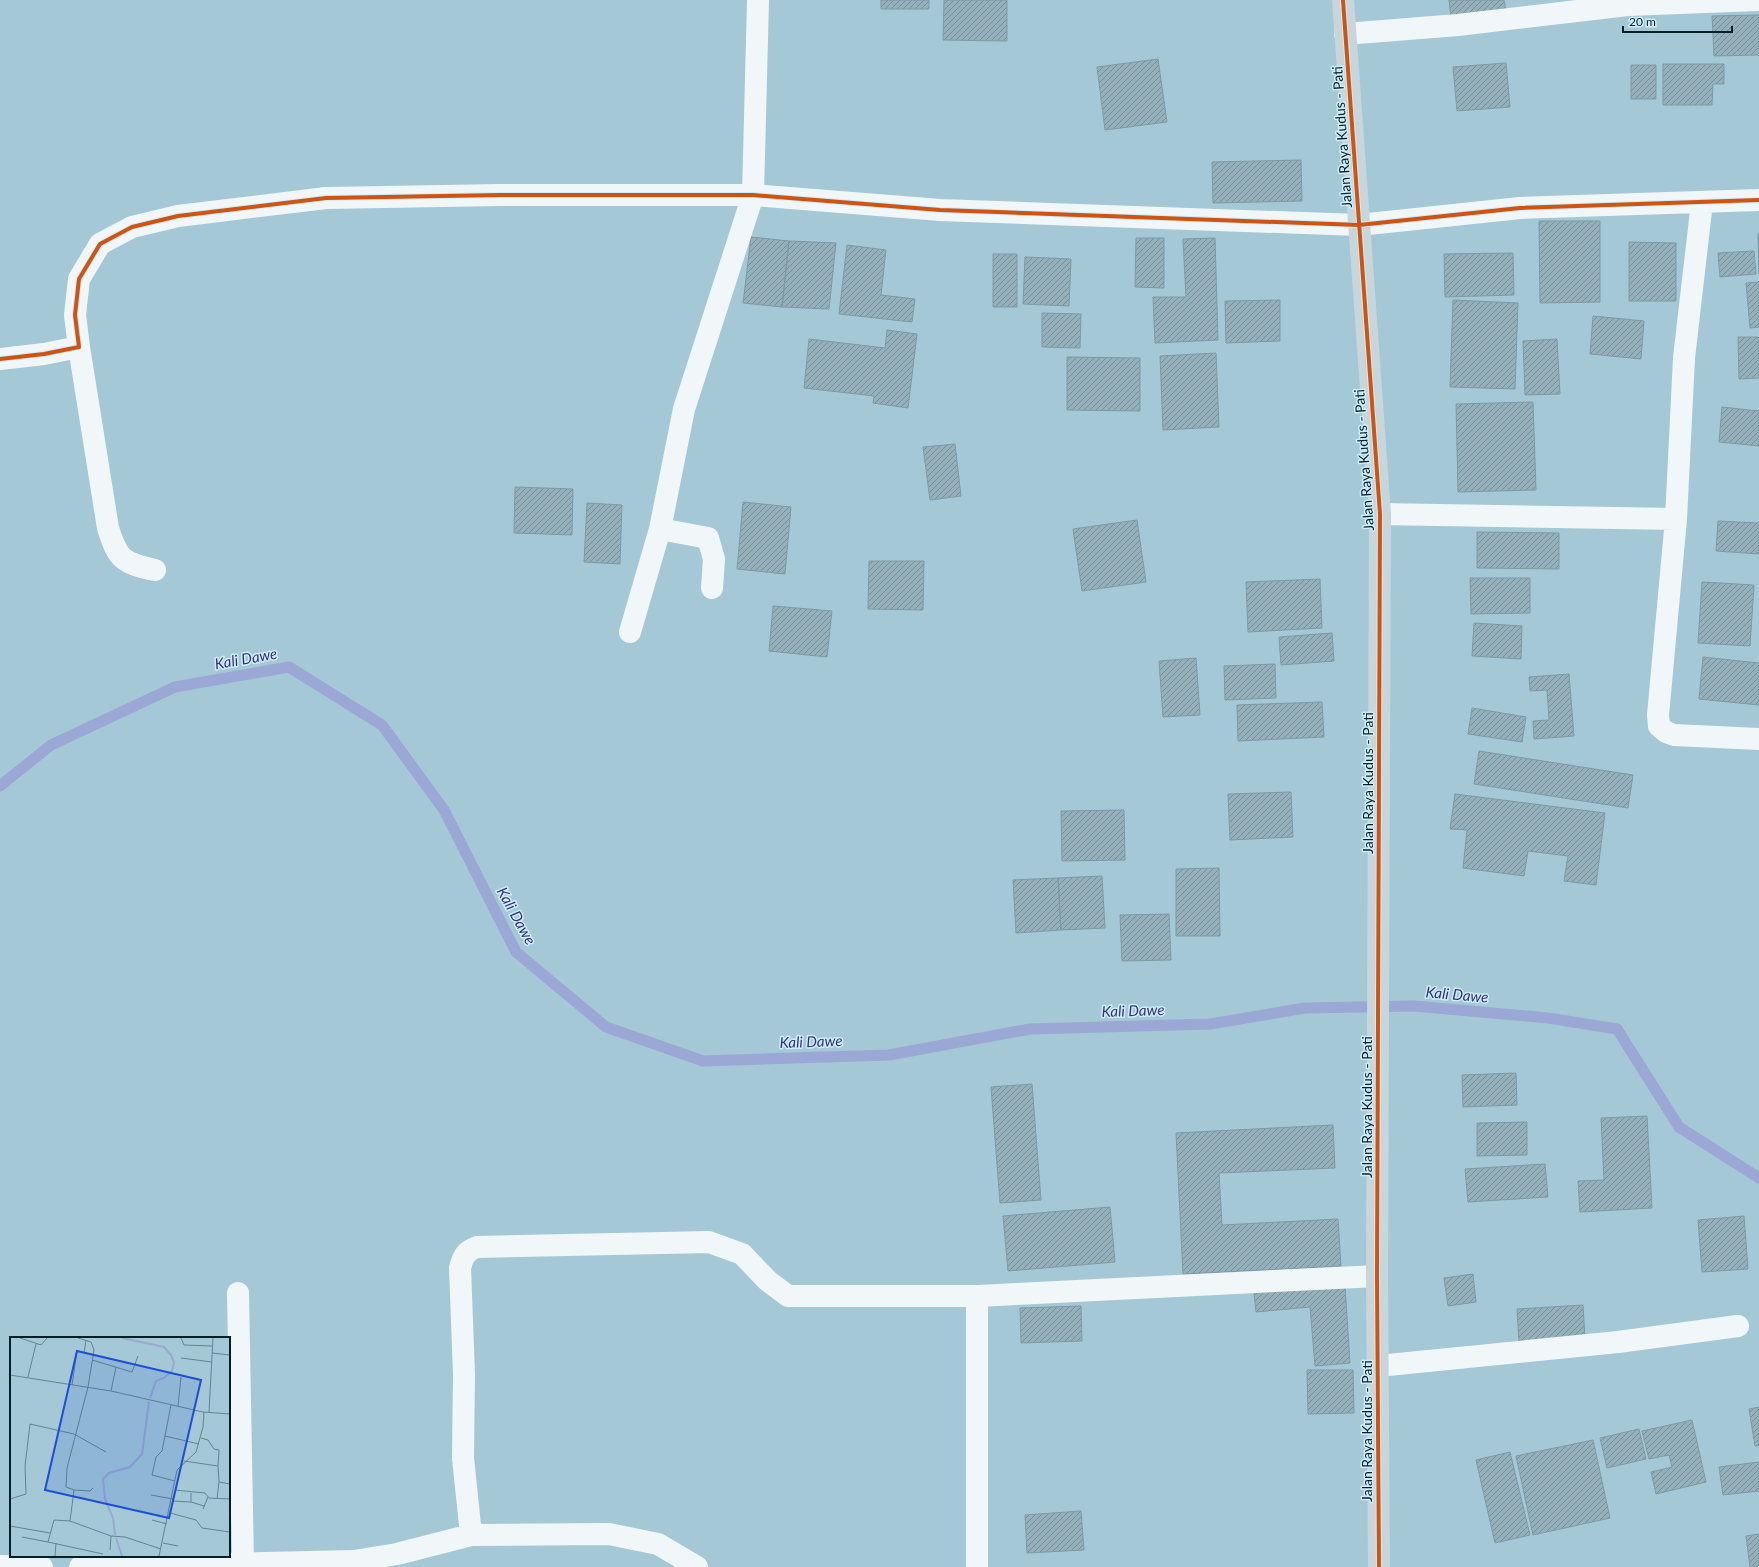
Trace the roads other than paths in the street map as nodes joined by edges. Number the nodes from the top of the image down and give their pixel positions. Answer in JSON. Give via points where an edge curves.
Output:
{"nodes":[{"id":1,"x":758,"y":0,"type":"edge"},
{"id":2,"x":1343,"y":0,"type":"edge"},
{"id":3,"x":1757,"y":0,"type":"edge"},
{"id":4,"x":1345,"y":34,"type":"junction"},
{"id":5,"x":753,"y":195,"type":"junction"},
{"id":6,"x":1759,"y":200,"type":"edge"},
{"id":7,"x":1702,"y":202,"type":"junction"},
{"id":8,"x":1359,"y":225,"type":"junction"},
{"id":9,"x":79,"y":347,"type":"junction"},
{"id":10,"x":0,"y":359,"type":"edge"},
{"id":11,"x":1380,"y":514,"type":"junction"},
{"id":12,"x":1676,"y":519,"type":"junction"},
{"id":13,"x":660,"y":529,"type":"junction"},
{"id":14,"x":155,"y":570,"type":"dead end"},
{"id":15,"x":712,"y":588,"type":"dead end"},
{"id":16,"x":630,"y":632,"type":"dead end"},
{"id":17,"x":1759,"y":739,"type":"edge"},
{"id":18,"x":1377,"y":1276,"type":"junction"},
{"id":19,"x":238,"y":1292,"type":"dead end"},
{"id":20,"x":977,"y":1296,"type":"junction"},
{"id":21,"x":1738,"y":1326,"type":"dead end"},
{"id":22,"x":1378,"y":1366,"type":"junction"},
{"id":23,"x":471,"y":1535,"type":"junction"},
{"id":24,"x":354,"y":1564,"type":"edge"},
{"id":25,"x":230,"y":1565,"type":"edge"},
{"id":26,"x":0,"y":1566,"type":"edge"},
{"id":27,"x":42,"y":1567,"type":"edge"},
{"id":28,"x":80,"y":1567,"type":"edge"},
{"id":29,"x":697,"y":1567,"type":"edge"},
{"id":30,"x":977,"y":1567,"type":"edge"},
{"id":31,"x":1379,"y":1567,"type":"edge"}],
"edges":[{"from":1,"to":5,"type":"street"},
{"from":2,"to":4,"type":"highway","name":"Jalan Raya Kudus - Pati"},
{"from":3,"to":4,"type":"street","via":[[1628,5],[1458,25]]},
{"from":4,"to":8,"type":"highway","name":"Jalan Raya Kudus - Pati"},
{"from":5,"to":8,"type":"street","via":[[940,210]]},
{"from":5,"to":9,"type":"street","via":[[326,198],[178,216],[132,227],[100,244],[79,279],[75,315]]},
{"from":5,"to":13,"type":"street","via":[[684,409]]},
{"from":6,"to":7,"type":"street"},
{"from":7,"to":8,"type":"street","via":[[1520,208]]},
{"from":7,"to":12,"type":"street","via":[[1684,358]]},
{"from":8,"to":11,"type":"highway","name":"Jalan Raya Kudus - Pati"},
{"from":9,"to":10,"type":"street"},
{"from":9,"to":14,"type":"street","via":[[108,528],[113,543],[121,558],[136,566]]},
{"from":11,"to":12,"type":"street"},
{"from":11,"to":18,"type":"highway","name":"Jalan Raya Kudus - Pati"},
{"from":12,"to":17,"type":"street","via":[[1659,726],[1674,735]]},
{"from":13,"to":15,"type":"street","via":[[708,538],[714,559]]},
{"from":13,"to":16,"type":"street"},
{"from":18,"to":20,"type":"street"},
{"from":18,"to":22,"type":"highway","name":"Jalan Raya Kudus - Pati"},
{"from":19,"to":25,"type":"street"},
{"from":20,"to":23,"type":"street","via":[[788,1296],[768,1281],[742,1254],[709,1242],[490,1246],[470,1249],[463,1256],[460,1268],[464,1374],[463,1458]]},
{"from":20,"to":30,"type":"street"},
{"from":21,"to":22,"type":"street","via":[[1618,1342]]},
{"from":22,"to":31,"type":"highway","name":"Jalan Raya Kudus - Pati"},
{"from":23,"to":24,"type":"street"},
{"from":23,"to":29,"type":"street","via":[[609,1534],[658,1544]]},
{"from":24,"to":25,"type":"street"},
{"from":25,"to":28,"type":"street"},
{"from":26,"to":27,"type":"street"}]}
